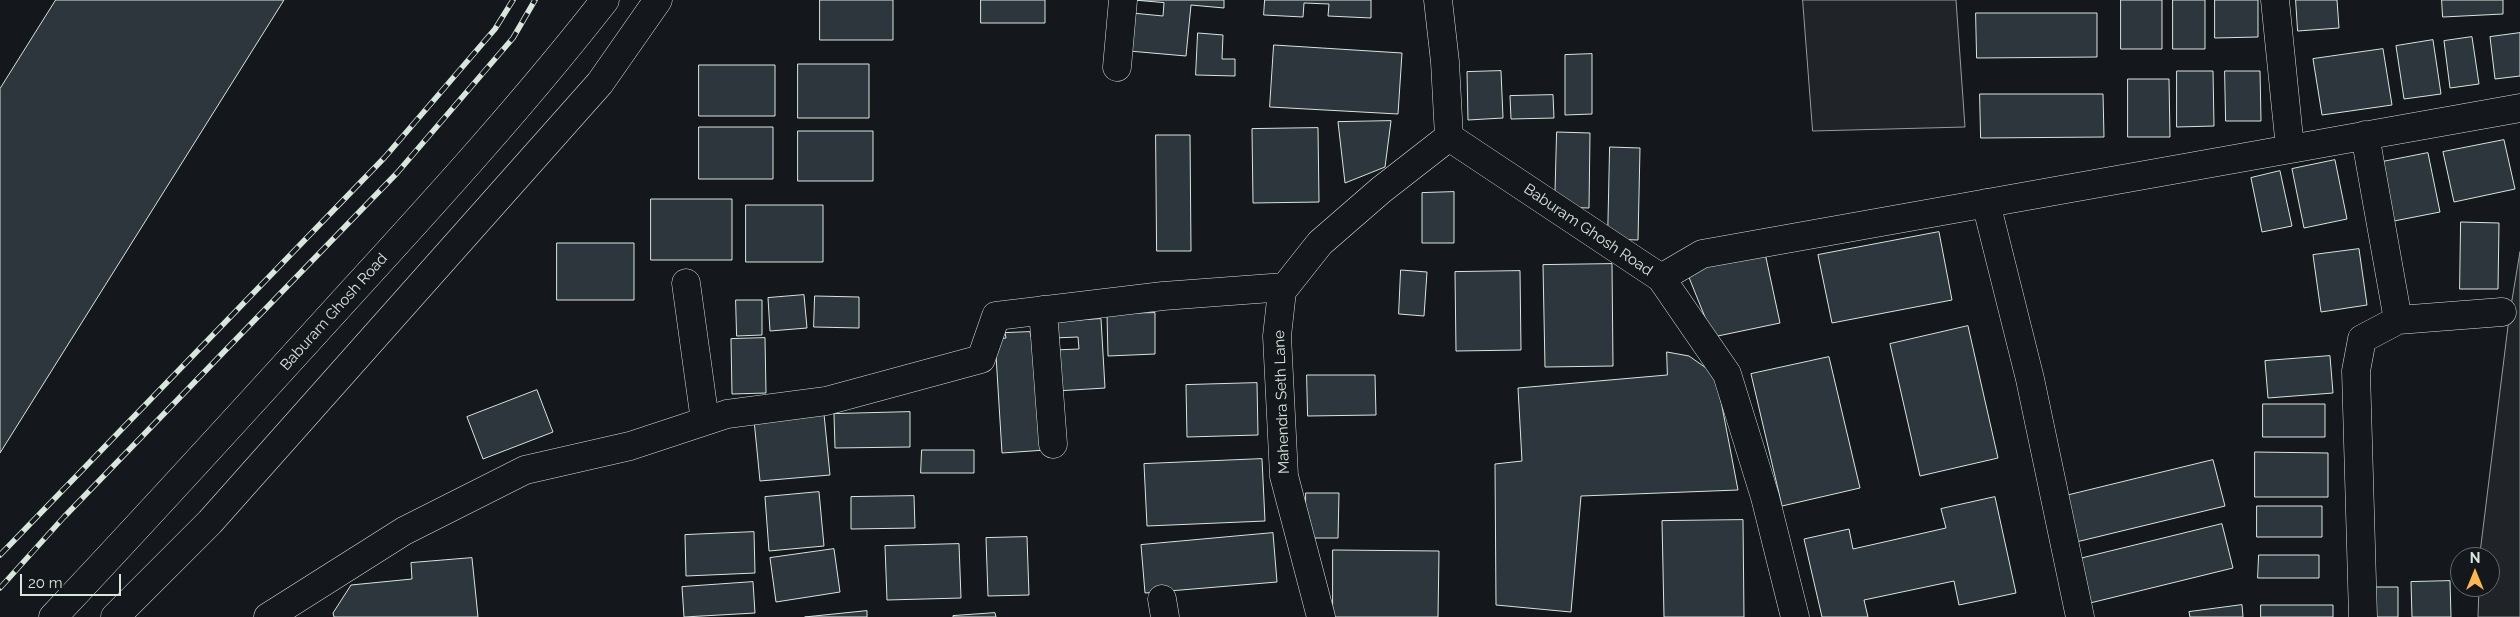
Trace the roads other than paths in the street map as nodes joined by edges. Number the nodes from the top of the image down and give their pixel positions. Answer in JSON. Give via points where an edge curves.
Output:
{"nodes":[{"id":1,"x":606,"y":0,"type":"edge"},
{"id":2,"x":658,"y":0,"type":"edge"},
{"id":3,"x":1123,"y":0,"type":"edge"},
{"id":4,"x":1438,"y":0,"type":"edge"},
{"id":5,"x":2275,"y":0,"type":"edge"},
{"id":6,"x":1117,"y":67,"type":"dead end"},
{"id":7,"x":2520,"y":108,"type":"edge"},
{"id":8,"x":2365,"y":135,"type":"junction"},
{"id":9,"x":1448,"y":137,"type":"junction"},
{"id":10,"x":2290,"y":148,"type":"junction"},
{"id":11,"x":1986,"y":203,"type":"junction"},
{"id":12,"x":1661,"y":278,"type":"junction"},
{"id":13,"x":686,"y":284,"type":"dead end"},
{"id":14,"x":1285,"y":287,"type":"junction"},
{"id":15,"x":1043,"y":310,"type":"junction"},
{"id":16,"x":2502,"y":312,"type":"dead end"},
{"id":17,"x":2398,"y":320,"type":"junction"},
{"id":18,"x":704,"y":421,"type":"junction"},
{"id":19,"x":1053,"y":444,"type":"dead end"},
{"id":20,"x":53,"y":617,"type":"edge"},
{"id":21,"x":114,"y":617,"type":"edge"},
{"id":22,"x":268,"y":617,"type":"edge"},
{"id":23,"x":1321,"y":617,"type":"edge"},
{"id":24,"x":1795,"y":617,"type":"edge"},
{"id":25,"x":2080,"y":617,"type":"edge"},
{"id":26,"x":2363,"y":617,"type":"edge"}],
"edges":[{"from":1,"to":20,"type":"street","name":"Baburam Ghosh Road","via":[[545,77],[413,225]]},
{"from":2,"to":21,"type":"street","via":[[600,83],[210,522]]},
{"from":3,"to":6,"type":"street"},
{"from":4,"to":9,"type":"street"},
{"from":5,"to":10,"type":"street"},
{"from":7,"to":8,"type":"street"},
{"from":8,"to":10,"type":"street"},
{"from":8,"to":17,"type":"street"},
{"from":9,"to":12,"type":"street","name":"Baburam Ghosh Road"},
{"from":9,"to":14,"type":"street","name":"Mahendra Seth Lane","via":[[1380,190],[1320,243]]},
{"from":10,"to":11,"type":"street"},
{"from":11,"to":12,"type":"street","via":[[1702,254]]},
{"from":11,"to":25,"type":"street","via":[[2030,379]]},
{"from":12,"to":24,"type":"street","name":"Baburam Ghosh Road","via":[[1727,374]]},
{"from":13,"to":18,"type":"street"},
{"from":14,"to":15,"type":"street","via":[[1163,296]]},
{"from":14,"to":23,"type":"street","name":"Mahendra Seth Lane","via":[[1277,336],[1284,476]]},
{"from":15,"to":18,"type":"street","via":[[996,316],[981,359],[826,401],[726,414]]},
{"from":15,"to":19,"type":"street"},
{"from":16,"to":17,"type":"street"},
{"from":17,"to":26,"type":"street","via":[[2362,339],[2356,371]]},
{"from":18,"to":22,"type":"street","via":[[630,446],[525,470],[404,531]]}]}
